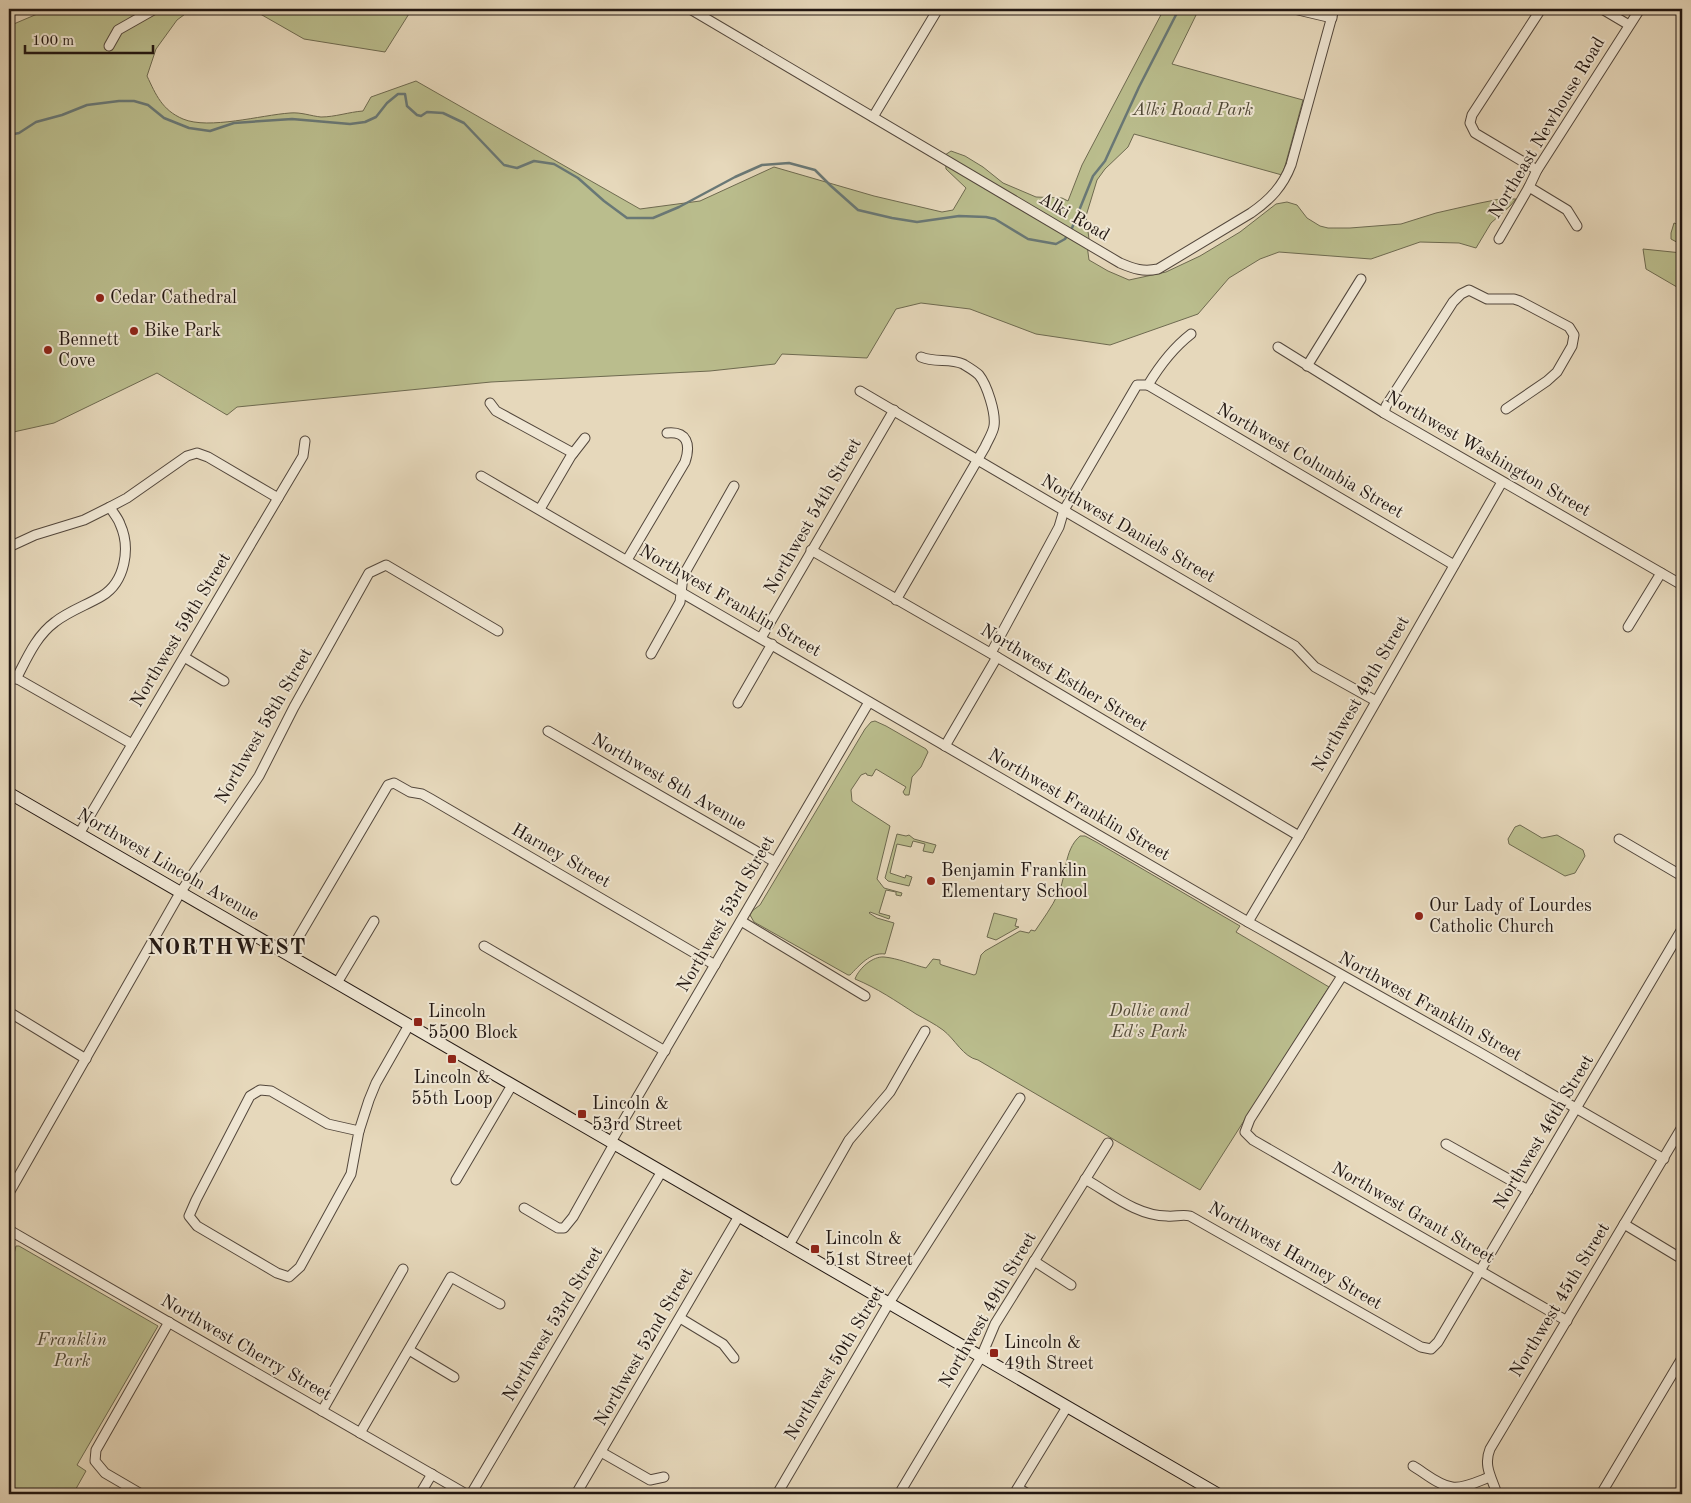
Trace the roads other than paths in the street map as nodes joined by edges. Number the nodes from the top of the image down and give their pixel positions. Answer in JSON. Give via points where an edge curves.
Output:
{"nodes":[{"id":1,"x":155,"y":9,"type":"edge"},
{"id":2,"x":690,"y":9,"type":"edge"},
{"id":3,"x":938,"y":9,"type":"edge"},
{"id":4,"x":1294,"y":9,"type":"edge"},
{"id":5,"x":1334,"y":9,"type":"edge"},
{"id":6,"x":1540,"y":9,"type":"edge"},
{"id":7,"x":1602,"y":9,"type":"edge"},
{"id":8,"x":1640,"y":9,"type":"edge"},
{"id":9,"x":1332,"y":18,"type":"junction"},
{"id":10,"x":1629,"y":25,"type":"junction"},
{"id":11,"x":109,"y":46,"type":"dead end"},
{"id":12,"x":873,"y":117,"type":"junction"},
{"id":13,"x":1537,"y":170,"type":"junction"},
{"id":14,"x":1529,"y":188,"type":"junction"},
{"id":15,"x":1576,"y":226,"type":"dead end"},
{"id":16,"x":1498,"y":239,"type":"dead end"},
{"id":17,"x":1361,"y":279,"type":"dead end"},
{"id":18,"x":1191,"y":334,"type":"dead end"},
{"id":19,"x":1278,"y":347,"type":"dead end"},
{"id":20,"x":921,"y":357,"type":"dead end"},
{"id":21,"x":1307,"y":366,"type":"junction"},
{"id":22,"x":1148,"y":385,"type":"junction"},
{"id":23,"x":860,"y":391,"type":"dead end"},
{"id":24,"x":490,"y":403,"type":"dead end"},
{"id":25,"x":1506,"y":409,"type":"dead end"},
{"id":26,"x":894,"y":410,"type":"junction"},
{"id":27,"x":1384,"y":413,"type":"junction"},
{"id":28,"x":667,"y":433,"type":"dead end"},
{"id":29,"x":585,"y":438,"type":"dead end"},
{"id":30,"x":305,"y":441,"type":"dead end"},
{"id":31,"x":573,"y":453,"type":"junction"},
{"id":32,"x":977,"y":459,"type":"junction"},
{"id":33,"x":482,"y":476,"type":"dead end"},
{"id":34,"x":1502,"y":482,"type":"junction"},
{"id":35,"x":734,"y":486,"type":"dead end"},
{"id":36,"x":278,"y":498,"type":"junction"},
{"id":37,"x":110,"y":507,"type":"junction"},
{"id":38,"x":540,"y":510,"type":"junction"},
{"id":39,"x":1064,"y":510,"type":"junction"},
{"id":40,"x":9,"y":547,"type":"edge"},
{"id":41,"x":811,"y":550,"type":"junction"},
{"id":42,"x":627,"y":560,"type":"junction"},
{"id":43,"x":1454,"y":565,"type":"junction"},
{"id":44,"x":1661,"y":573,"type":"junction"},
{"id":45,"x":1682,"y":585,"type":"edge"},
{"id":46,"x":682,"y":592,"type":"junction"},
{"id":47,"x":896,"y":600,"type":"junction"},
{"id":48,"x":1628,"y":627,"type":"dead end"},
{"id":49,"x":498,"y":631,"type":"dead end"},
{"id":50,"x":761,"y":638,"type":"junction"},
{"id":51,"x":772,"y":644,"type":"junction"},
{"id":52,"x":651,"y":654,"type":"dead end"},
{"id":53,"x":994,"y":655,"type":"junction"},
{"id":54,"x":184,"y":657,"type":"junction"},
{"id":55,"x":13,"y":676,"type":"edge"},
{"id":56,"x":224,"y":681,"type":"dead end"},
{"id":57,"x":1376,"y":700,"type":"junction"},
{"id":58,"x":869,"y":702,"type":"junction"},
{"id":59,"x":738,"y":703,"type":"dead end"},
{"id":60,"x":548,"y":731,"type":"dead end"},
{"id":61,"x":132,"y":744,"type":"junction"},
{"id":62,"x":945,"y":746,"type":"junction"},
{"id":63,"x":9,"y":794,"type":"edge"},
{"id":64,"x":79,"y":834,"type":"junction"},
{"id":65,"x":1299,"y":836,"type":"junction"},
{"id":66,"x":1619,"y":839,"type":"dead end"},
{"id":67,"x":775,"y":862,"type":"junction"},
{"id":68,"x":1682,"y":876,"type":"edge"},
{"id":69,"x":180,"y":893,"type":"junction"},
{"id":70,"x":374,"y":920,"type":"dead end"},
{"id":71,"x":741,"y":922,"type":"junction"},
{"id":72,"x":1248,"y":922,"type":"junction"},
{"id":73,"x":1682,"y":929,"type":"edge"},
{"id":74,"x":484,"y":946,"type":"dead end"},
{"id":75,"x":288,"y":955,"type":"junction"},
{"id":76,"x":715,"y":964,"type":"junction"},
{"id":77,"x":1342,"y":976,"type":"junction"},
{"id":78,"x":337,"y":983,"type":"junction"},
{"id":79,"x":865,"y":996,"type":"dead end"},
{"id":80,"x":9,"y":1012,"type":"edge"},
{"id":81,"x":409,"y":1025,"type":"junction"},
{"id":82,"x":925,"y":1032,"type":"dead end"},
{"id":83,"x":665,"y":1051,"type":"junction"},
{"id":84,"x":86,"y":1059,"type":"junction"},
{"id":85,"x":512,"y":1085,"type":"junction"},
{"id":86,"x":1020,"y":1098,"type":"dead end"},
{"id":87,"x":1576,"y":1108,"type":"junction"},
{"id":88,"x":1682,"y":1127,"type":"edge"},
{"id":89,"x":359,"y":1131,"type":"junction"},
{"id":90,"x":1108,"y":1142,"type":"dead end"},
{"id":91,"x":613,"y":1143,"type":"junction"},
{"id":92,"x":1446,"y":1144,"type":"dead end"},
{"id":93,"x":1664,"y":1158,"type":"junction"},
{"id":94,"x":662,"y":1171,"type":"junction"},
{"id":95,"x":1085,"y":1179,"type":"junction"},
{"id":96,"x":456,"y":1180,"type":"dead end"},
{"id":97,"x":1528,"y":1190,"type":"junction"},
{"id":98,"x":9,"y":1193,"type":"edge"},
{"id":99,"x":524,"y":1208,"type":"dead end"},
{"id":100,"x":739,"y":1216,"type":"junction"},
{"id":101,"x":1624,"y":1224,"type":"junction"},
{"id":102,"x":10,"y":1231,"type":"edge"},
{"id":103,"x":9,"y":1242,"type":"edge"},
{"id":104,"x":789,"y":1245,"type":"junction"},
{"id":105,"x":1682,"y":1259,"type":"edge"},
{"id":106,"x":1034,"y":1261,"type":"junction"},
{"id":107,"x":404,"y":1269,"type":"dead end"},
{"id":108,"x":1480,"y":1271,"type":"junction"},
{"id":109,"x":1071,"y":1284,"type":"dead end"},
{"id":110,"x":888,"y":1303,"type":"junction"},
{"id":111,"x":500,"y":1304,"type":"dead end"},
{"id":112,"x":680,"y":1318,"type":"junction"},
{"id":113,"x":1567,"y":1321,"type":"junction"},
{"id":114,"x":169,"y":1322,"type":"junction"},
{"id":115,"x":1431,"y":1348,"type":"joint"},
{"id":116,"x":408,"y":1350,"type":"junction"},
{"id":117,"x":980,"y":1357,"type":"junction"},
{"id":118,"x":734,"y":1358,"type":"dead end"},
{"id":119,"x":1682,"y":1358,"type":"edge"},
{"id":120,"x":454,"y":1377,"type":"dead end"},
{"id":121,"x":1067,"y":1407,"type":"junction"},
{"id":122,"x":322,"y":1411,"type":"junction"},
{"id":123,"x":360,"y":1433,"type":"junction"},
{"id":124,"x":601,"y":1452,"type":"junction"},
{"id":125,"x":1413,"y":1466,"type":"dead end"},
{"id":126,"x":432,"y":1474,"type":"junction"},
{"id":127,"x":664,"y":1477,"type":"dead end"},
{"id":128,"x":1490,"y":1477,"type":"junction"},
{"id":129,"x":1016,"y":1491,"type":"edge"},
{"id":130,"x":141,"y":1494,"type":"edge"},
{"id":131,"x":420,"y":1494,"type":"edge"},
{"id":132,"x":466,"y":1494,"type":"edge"},
{"id":133,"x":471,"y":1494,"type":"edge"},
{"id":134,"x":576,"y":1494,"type":"edge"},
{"id":135,"x":777,"y":1494,"type":"edge"},
{"id":136,"x":899,"y":1494,"type":"edge"},
{"id":137,"x":1028,"y":1494,"type":"edge"},
{"id":138,"x":1218,"y":1494,"type":"edge"},
{"id":139,"x":1497,"y":1494,"type":"edge"},
{"id":140,"x":1601,"y":1494,"type":"edge"}],
"edges":[{"from":1,"to":11,"type":"street","via":[[118,30]]},
{"from":2,"to":12,"type":"street","name":"Alki Road"},
{"from":3,"to":12,"type":"street"},
{"from":4,"to":9,"type":"street"},
{"from":5,"to":9,"type":"street","name":"Alki Road"},
{"from":6,"to":13,"type":"street","via":[[1472,115],[1470,126],[1475,133]]},
{"from":7,"to":10,"type":"street"},
{"from":8,"to":10,"type":"street","name":"Northeast Newhouse Road"},
{"from":9,"to":12,"type":"street","name":"Alki Road","via":[[1285,180],[1264,205],[1148,271],[1120,262]]},
{"from":10,"to":13,"type":"street","name":"Northeast Newhouse Road"},
{"from":13,"to":14,"type":"street","name":"Northeast Newhouse Road"},
{"from":14,"to":15,"type":"street","via":[[1567,210]]},
{"from":14,"to":16,"type":"street","name":"Northeast Newhouse Road"},
{"from":17,"to":21,"type":"street"},
{"from":18,"to":22,"type":"street","via":[[1175,347]]},
{"from":19,"to":21,"type":"street","name":"Northwest Washington Street"},
{"from":20,"to":32,"type":"street","via":[[929,361],[962,364],[979,376],[992,405],[995,424]]},
{"from":21,"to":27,"type":"street","name":"Northwest Washington Street"},
{"from":22,"to":39,"type":"street","via":[[1137,385]]},
{"from":22,"to":43,"type":"street","name":"Northwest Columbia Street"},
{"from":23,"to":26,"type":"street","name":"Northwest Daniels Street"},
{"from":24,"to":31,"type":"street","via":[[496,410]]},
{"from":25,"to":27,"type":"street","via":[[1557,372],[1572,346],[1574,335],[1569,327],[1520,301],[1487,299],[1469,290],[1453,302]]},
{"from":26,"to":32,"type":"street","name":"Northwest Daniels Street"},
{"from":26,"to":41,"type":"street","name":"Northwest 54th Street"},
{"from":27,"to":34,"type":"street","name":"Northwest Washington Street"},
{"from":28,"to":42,"type":"street","via":[[677,432],[683,436],[687,442],[687,456]]},
{"from":29,"to":31,"type":"street"},
{"from":30,"to":36,"type":"street","name":"Northwest 59th Street","via":[[303,456]]},
{"from":31,"to":38,"type":"street"},
{"from":32,"to":39,"type":"street","name":"Northwest Daniels Street"},
{"from":32,"to":47,"type":"street"},
{"from":33,"to":38,"type":"street","name":"Northwest Franklin Street"},
{"from":34,"to":43,"type":"street","name":"Northwest 49th Street"},
{"from":34,"to":44,"type":"street","name":"Northwest Washington Street"},
{"from":35,"to":46,"type":"street","via":[[683,576]]},
{"from":36,"to":37,"type":"street","via":[[197,453],[187,456]]},
{"from":36,"to":54,"type":"street","name":"Northwest 59th Street"},
{"from":37,"to":40,"type":"street","via":[[84,520]]},
{"from":37,"to":55,"type":"street","via":[[121,525],[125,545],[119,578],[103,595],[56,621],[41,635]]},
{"from":38,"to":42,"type":"street","name":"Northwest Franklin Street"},
{"from":39,"to":53,"type":"street"},
{"from":39,"to":57,"type":"street","name":"Northwest Daniels Street","via":[[1295,646],[1315,667]]},
{"from":41,"to":47,"type":"street","name":"Northwest Esther Street"},
{"from":41,"to":50,"type":"street","name":"Northwest 54th Street"},
{"from":42,"to":46,"type":"street","name":"Northwest Franklin Street"},
{"from":43,"to":57,"type":"street","name":"Northwest 49th Street"},
{"from":44,"to":45,"type":"street","name":"Northwest Washington Street"},
{"from":44,"to":48,"type":"street"},
{"from":46,"to":50,"type":"street","name":"Northwest Franklin Street"},
{"from":46,"to":52,"type":"street","via":[[680,602]]},
{"from":47,"to":53,"type":"street","name":"Northwest Esther Street"},
{"from":49,"to":69,"type":"street","name":"Northwest 58th Street","via":[[386,565],[369,573],[259,776]]},
{"from":50,"to":51,"type":"street","name":"Northwest Franklin Street"},
{"from":51,"to":58,"type":"street","name":"Northwest Franklin Street"},
{"from":51,"to":59,"type":"street"},
{"from":53,"to":62,"type":"street"},
{"from":53,"to":65,"type":"street","name":"Northwest Esther Street"},
{"from":54,"to":56,"type":"street"},
{"from":54,"to":61,"type":"street","name":"Northwest 59th Street"},
{"from":55,"to":61,"type":"street"},
{"from":57,"to":65,"type":"street","name":"Northwest 49th Street"},
{"from":58,"to":62,"type":"street","name":"Northwest Franklin Street"},
{"from":58,"to":67,"type":"street","name":"Northwest 53rd Street"},
{"from":60,"to":67,"type":"street","name":"Northwest 8th Avenue"},
{"from":61,"to":64,"type":"street","name":"Northwest 59th Street"},
{"from":62,"to":72,"type":"street","name":"Northwest Franklin Street"},
{"from":63,"to":64,"type":"street","name":"Northwest Lincoln Avenue"},
{"from":64,"to":69,"type":"street","name":"Northwest Lincoln Avenue"},
{"from":65,"to":72,"type":"street","name":"Northwest 49th Street"},
{"from":66,"to":68,"type":"street"},
{"from":67,"to":71,"type":"street","name":"Northwest 53rd Street"},
{"from":69,"to":75,"type":"street","name":"Northwest Lincoln Avenue"},
{"from":69,"to":84,"type":"street","name":"Northwest 58th Street"},
{"from":70,"to":78,"type":"street"},
{"from":71,"to":76,"type":"street","name":"Northwest 53rd Street"},
{"from":71,"to":79,"type":"street"},
{"from":72,"to":77,"type":"street","name":"Northwest Franklin Street"},
{"from":73,"to":87,"type":"street","name":"Northwest 46th Street"},
{"from":74,"to":83,"type":"street"},
{"from":75,"to":76,"type":"street","name":"Harney Street","via":[[388,785],[394,784],[422,794]]},
{"from":75,"to":78,"type":"street","name":"Northwest Lincoln Avenue"},
{"from":76,"to":83,"type":"street","name":"Northwest 53rd Street"},
{"from":77,"to":87,"type":"street","name":"Northwest Franklin Street"},
{"from":77,"to":108,"type":"street","name":"Northwest Grant Street","via":[[1250,1119],[1245,1132]]},
{"from":78,"to":81,"type":"street","name":"Northwest Lincoln Avenue"},
{"from":80,"to":84,"type":"street"},
{"from":81,"to":85,"type":"street","name":"Northwest Lincoln Avenue"},
{"from":81,"to":89,"type":"street","via":[[376,1083]]},
{"from":82,"to":104,"type":"street","via":[[890,1092],[849,1140]]},
{"from":83,"to":91,"type":"street","name":"Northwest 53rd Street"},
{"from":84,"to":98,"type":"street","name":"Northwest 58th Street"},
{"from":85,"to":91,"type":"street","name":"Northwest Lincoln Avenue"},
{"from":85,"to":96,"type":"street"},
{"from":86,"to":110,"type":"street","name":"Northwest 50th Street"},
{"from":87,"to":93,"type":"street","name":"Northwest Franklin Street"},
{"from":87,"to":97,"type":"street","name":"Northwest 46th Street"},
{"from":88,"to":93,"type":"street","name":"Northwest 45th Street"},
{"from":89,"to":89,"type":"street","via":[[351,1174],[300,1267],[289,1277],[276,1273],[197,1226],[189,1216],[250,1096],[260,1090],[271,1091],[328,1124]]},
{"from":90,"to":95,"type":"street","name":"Northwest 49th Street"},
{"from":91,"to":94,"type":"street","name":"Northwest Lincoln Avenue"},
{"from":91,"to":99,"type":"street","name":"Northwest 53rd Street","via":[[564,1228],[558,1228]]},
{"from":92,"to":97,"type":"street"},
{"from":93,"to":101,"type":"street","name":"Northwest 45th Street"},
{"from":94,"to":100,"type":"street","name":"Northwest Lincoln Avenue"},
{"from":94,"to":133,"type":"street","name":"Northwest 53rd Street"},
{"from":95,"to":106,"type":"street","name":"Northwest 49th Street"},
{"from":95,"to":115,"type":"street","name":"Northwest Harney Street","via":[[1141,1211],[1190,1216],[1421,1347]]},
{"from":97,"to":108,"type":"street","name":"Northwest 46th Street"},
{"from":100,"to":104,"type":"street","name":"Northwest Lincoln Avenue"},
{"from":100,"to":112,"type":"street","name":"Northwest 52nd Street"},
{"from":101,"to":105,"type":"street"},
{"from":101,"to":113,"type":"street","name":"Northwest 45th Street"},
{"from":102,"to":103,"type":"street"},
{"from":102,"to":114,"type":"street","name":"Northwest Cherry Street"},
{"from":104,"to":110,"type":"street","name":"Northwest Lincoln Avenue"},
{"from":106,"to":109,"type":"street"},
{"from":106,"to":117,"type":"street","name":"Northwest 49th Street","via":[[995,1324]]},
{"from":107,"to":122,"type":"street"},
{"from":108,"to":113,"type":"street","name":"Northwest Grant Street"},
{"from":108,"to":115,"type":"street","name":"Northwest 46th Street","via":[[1438,1342]]},
{"from":110,"to":117,"type":"street","name":"Northwest Lincoln Avenue"},
{"from":110,"to":135,"type":"street","name":"Northwest 50th Street"},
{"from":111,"to":116,"type":"street","via":[[451,1277]]},
{"from":112,"to":118,"type":"street","via":[[724,1344]]},
{"from":112,"to":124,"type":"street","name":"Northwest 52nd Street"},
{"from":113,"to":128,"type":"street","name":"Northwest 45th Street","via":[[1490,1449],[1487,1461]]},
{"from":114,"to":122,"type":"street","name":"Northwest Cherry Street"},
{"from":114,"to":130,"type":"street","via":[[96,1450],[94,1461],[105,1473]]},
{"from":116,"to":120,"type":"street"},
{"from":116,"to":123,"type":"street"},
{"from":117,"to":121,"type":"street","name":"Northwest Lincoln Avenue"},
{"from":117,"to":136,"type":"street","name":"Northwest 49th Street"},
{"from":119,"to":140,"type":"street"},
{"from":121,"to":129,"type":"street"},
{"from":121,"to":138,"type":"street","name":"Northwest Lincoln Avenue"},
{"from":122,"to":123,"type":"street","name":"Northwest Cherry Street"},
{"from":123,"to":126,"type":"street","name":"Northwest Cherry Street"},
{"from":124,"to":127,"type":"street","via":[[650,1480]]},
{"from":124,"to":134,"type":"street","name":"Northwest 52nd Street"},
{"from":125,"to":128,"type":"street","via":[[1451,1487]]},
{"from":126,"to":131,"type":"street"},
{"from":126,"to":132,"type":"street","name":"Northwest Cherry Street"},
{"from":128,"to":139,"type":"street","name":"Northwest 45th Street"},
{"from":129,"to":137,"type":"street"}]}
